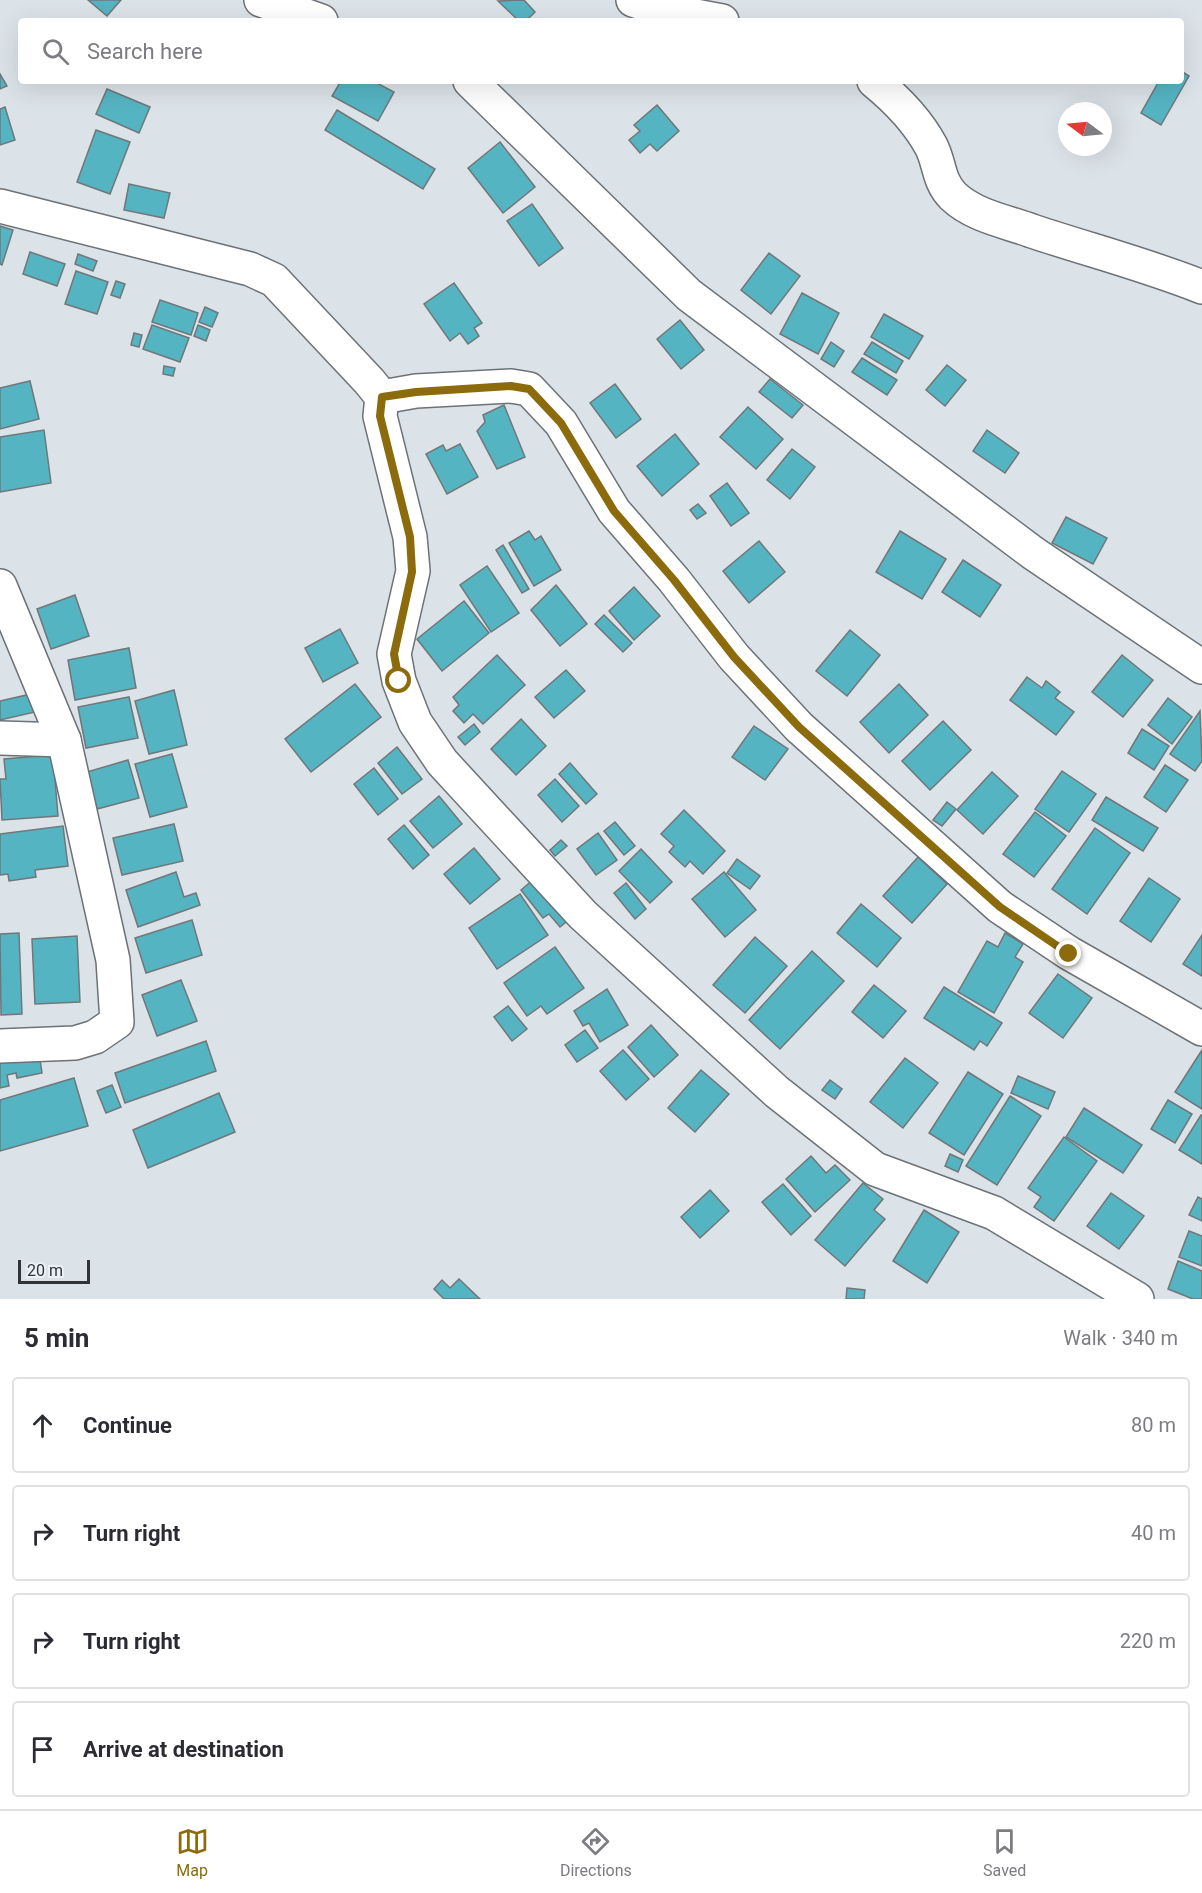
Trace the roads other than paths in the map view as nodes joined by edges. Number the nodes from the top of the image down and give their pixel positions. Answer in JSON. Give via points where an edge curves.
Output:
{"nodes":[{"id":1,"x":261,"y":0,"type":"edge"},
{"id":2,"x":633,"y":0,"type":"edge"},
{"id":3,"x":312,"y":18,"type":"edge"},
{"id":4,"x":706,"y":18,"type":"edge"},
{"id":5,"x":473,"y":84,"type":"edge"},
{"id":6,"x":878,"y":84,"type":"edge"},
{"id":7,"x":0,"y":206,"type":"edge"},
{"id":8,"x":1202,"y":287,"type":"edge"},
{"id":9,"x":382,"y":397,"type":"junction"},
{"id":10,"x":0,"y":586,"type":"edge"},
{"id":11,"x":1202,"y":667,"type":"edge"},
{"id":12,"x":0,"y":738,"type":"edge"},
{"id":13,"x":64,"y":740,"type":"junction"},
{"id":14,"x":1202,"y":1029,"type":"edge"},
{"id":15,"x":0,"y":1046,"type":"edge"},
{"id":16,"x":1137,"y":1299,"type":"edge"}],
"edges":[{"from":1,"to":3,"type":"street"},
{"from":2,"to":4,"type":"street"},
{"from":5,"to":11,"type":"street","via":[[689,294],[1033,553]]},
{"from":6,"to":8,"type":"street","via":[[898,100],[932,147],[939,174],[951,194],[968,208]]},
{"from":7,"to":9,"type":"street","via":[[250,269],[274,280]]},
{"from":9,"to":14,"type":"street","via":[[511,386],[529,389],[561,423],[614,511],[734,657],[799,727],[1000,907],[1069,954]]},
{"from":9,"to":16,"type":"street","via":[[380,416],[410,537],[412,572],[394,654],[399,681],[415,722],[442,762],[583,915],[777,1092],[874,1169],[994,1213]]},
{"from":10,"to":13,"type":"street"},
{"from":12,"to":13,"type":"street"},
{"from":13,"to":15,"type":"street","via":[[113,960],[117,1022],[95,1037],[75,1042]]}]}
